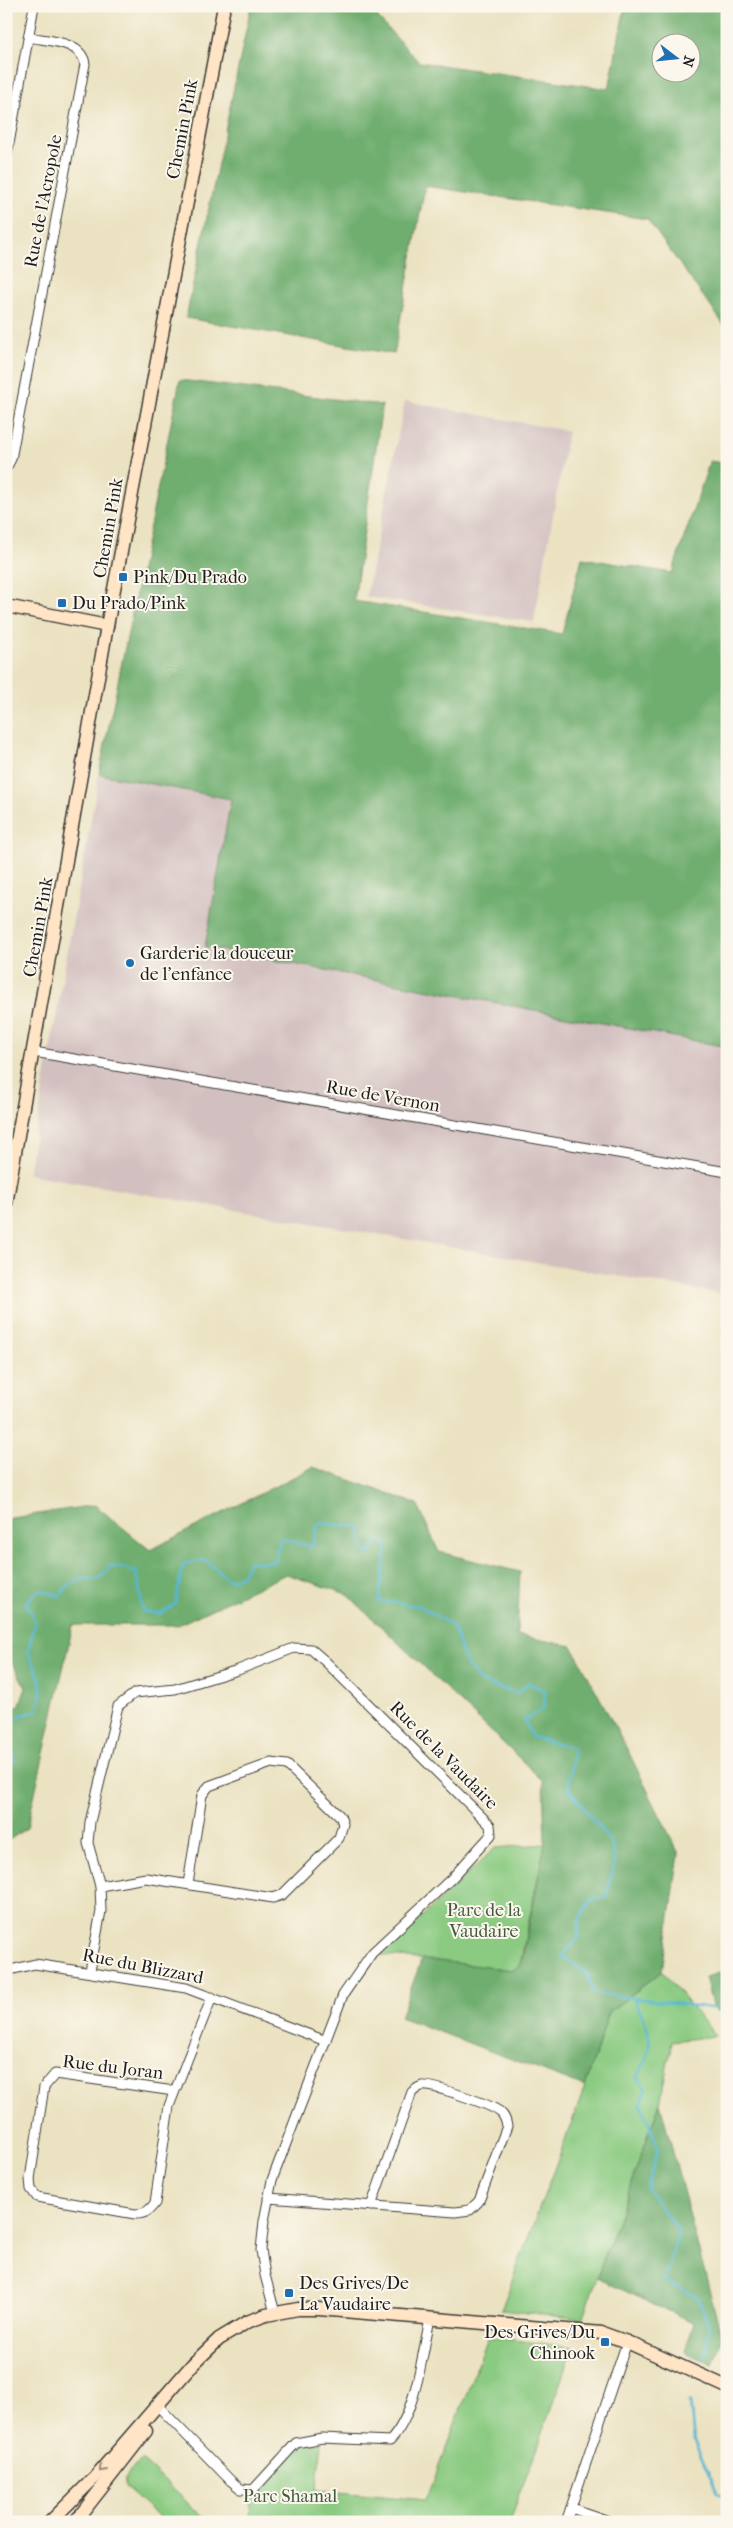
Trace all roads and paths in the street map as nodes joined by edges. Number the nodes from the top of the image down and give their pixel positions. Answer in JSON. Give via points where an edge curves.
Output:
{"nodes":[{"id":1,"x":34,"y":6,"type":"edge"},
{"id":2,"x":224,"y":6,"type":"edge"},
{"id":3,"x":29,"y":37,"type":"junction"},
{"id":4,"x":6,"y":101,"type":"edge"},
{"id":5,"x":17,"y":104,"type":"junction"},
{"id":6,"x":6,"y":160,"type":"edge"},
{"id":7,"x":6,"y":468,"type":"edge"},
{"id":8,"x":6,"y":606,"type":"edge"},
{"id":9,"x":107,"y":626,"type":"junction"},
{"id":10,"x":34,"y":1052,"type":"junction"},
{"id":11,"x":727,"y":1172,"type":"edge"},
{"id":12,"x":6,"y":1204,"type":"edge"},
{"id":13,"x":188,"y":1884,"type":"junction"},
{"id":14,"x":100,"y":1886,"type":"junction"},
{"id":15,"x":6,"y":1971,"type":"edge"},
{"id":16,"x":90,"y":1971,"type":"junction"},
{"id":17,"x":212,"y":1997,"type":"junction"},
{"id":18,"x":326,"y":2041,"type":"junction"},
{"id":19,"x":174,"y":2091,"type":"junction"},
{"id":20,"x":268,"y":2198,"type":"junction"},
{"id":21,"x":371,"y":2206,"type":"junction"},
{"id":22,"x":275,"y":2313,"type":"junction"},
{"id":23,"x":430,"y":2319,"type":"junction"},
{"id":24,"x":627,"y":2342,"type":"junction"},
{"id":25,"x":727,"y":2387,"type":"edge"},
{"id":26,"x":158,"y":2406,"type":"junction"},
{"id":27,"x":570,"y":2508,"type":"junction"},
{"id":28,"x":50,"y":2522,"type":"edge"},
{"id":29,"x":74,"y":2522,"type":"edge"},
{"id":30,"x":566,"y":2522,"type":"edge"},
{"id":31,"x":612,"y":2522,"type":"edge"}],
"edges":[{"from":1,"to":3,"type":"street"},
{"from":2,"to":9,"type":"main road","name":"Chemin Pink"},
{"from":3,"to":5,"type":"street"},
{"from":3,"to":7,"type":"street","name":"Rue de l'Acropole","via":[[68,45],[81,52],[85,64],[11,459]]},
{"from":4,"to":5,"type":"street"},
{"from":5,"to":6,"type":"street"},
{"from":8,"to":9,"type":"main road"},
{"from":9,"to":10,"type":"main road","name":"Chemin Pink"},
{"from":10,"to":11,"type":"street","name":"Rue de Vernon"},
{"from":10,"to":12,"type":"main road","name":"Chemin Pink"},
{"from":13,"to":13,"type":"street","via":[[273,1898],[282,1895],[339,1838],[343,1824],[340,1816],[287,1765],[271,1762],[208,1786],[202,1795]]},
{"from":13,"to":14,"type":"street","via":[[146,1878]]},
{"from":14,"to":16,"type":"street","name":"Rue de la Vaudaire","via":[[101,1912]]},
{"from":14,"to":18,"type":"street","name":"Rue de la Vaudaire","via":[[88,1843],[90,1822],[118,1706],[134,1693],[175,1689],[238,1670],[294,1648],[311,1650],[490,1824],[491,1835],[452,1878],[372,1953],[343,1995]]},
{"from":15,"to":16,"type":"street","name":"Rue du Blizzard","via":[[35,1964]]},
{"from":16,"to":17,"type":"street","name":"Rue du Blizzard","via":[[186,1988]]},
{"from":17,"to":18,"type":"street","name":"Rue du Blizzard"},
{"from":17,"to":19,"type":"street","name":"Rue du Joran"},
{"from":18,"to":20,"type":"street","name":"Rue de la Vaudaire","via":[[278,2162]]},
{"from":19,"to":19,"type":"street","name":"Rue du Joran","via":[[155,2203],[150,2210],[135,2214],[36,2197],[30,2179],[44,2087],[55,2074]]},
{"from":20,"to":21,"type":"street"},
{"from":20,"to":22,"type":"street","name":"Rue de la Vaudaire","via":[[262,2261]]},
{"from":21,"to":21,"type":"street","via":[[412,2092],[420,2086],[455,2093],[500,2112],[506,2119],[507,2126],[479,2201],[470,2210],[455,2212]]},
{"from":22,"to":23,"type":"main road","via":[[319,2308]]},
{"from":22,"to":26,"type":"main road","via":[[248,2322],[219,2339]]},
{"from":23,"to":24,"type":"main road","via":[[602,2333]]},
{"from":23,"to":26,"type":"street","via":[[418,2380],[398,2433],[390,2441],[322,2438],[296,2443],[253,2490],[241,2489],[231,2481]]},
{"from":24,"to":25,"type":"main road"},
{"from":24,"to":27,"type":"street"},
{"from":26,"to":28,"type":"main road","one_way":true},
{"from":26,"to":29,"type":"main road","via":[[150,2426]]},
{"from":27,"to":30,"type":"street"},
{"from":27,"to":31,"type":"street"}]}
